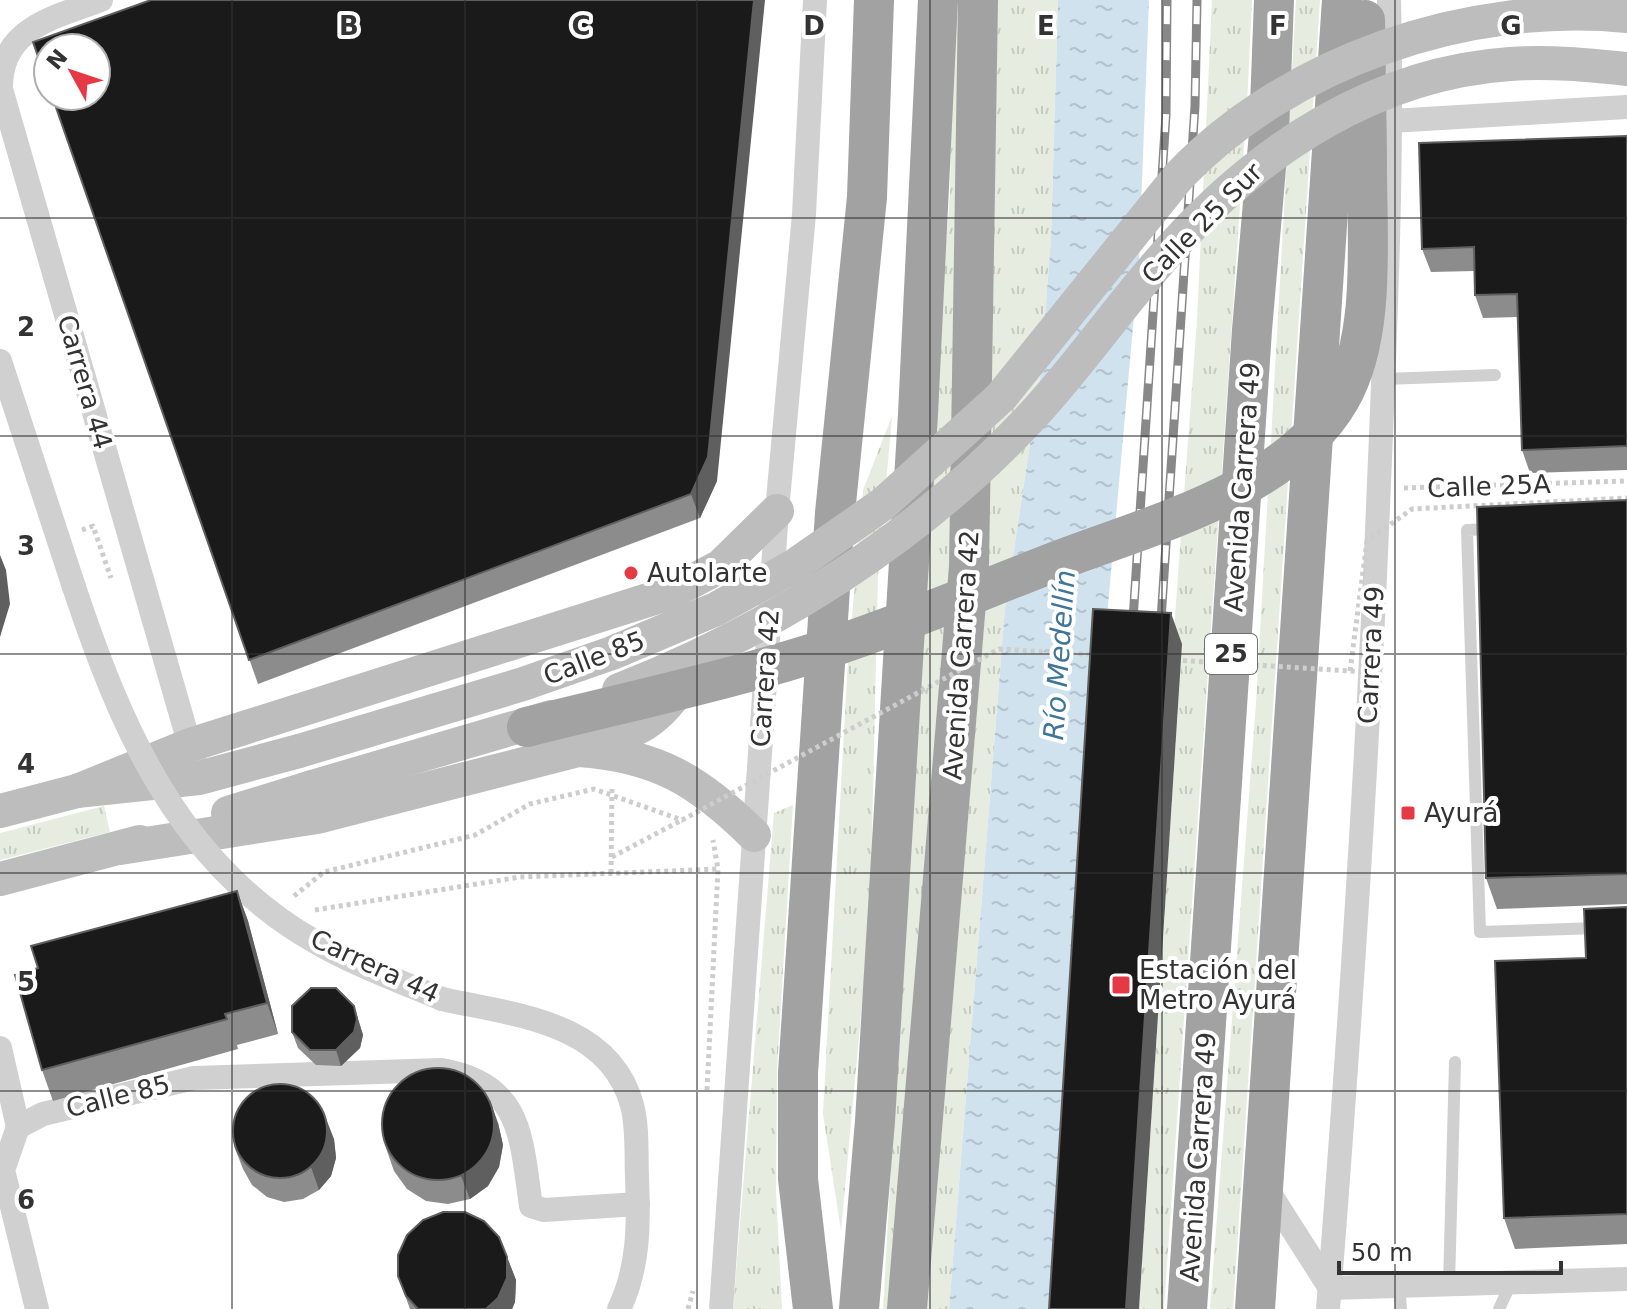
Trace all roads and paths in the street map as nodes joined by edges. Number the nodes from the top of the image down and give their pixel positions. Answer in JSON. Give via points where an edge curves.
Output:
{"nodes":[{"id":1,"x":101,"y":0,"type":"edge"},
{"id":2,"x":815,"y":0,"type":"edge"},
{"id":3,"x":874,"y":0,"type":"edge"},
{"id":4,"x":938,"y":0,"type":"edge"},
{"id":5,"x":978,"y":0,"type":"edge"},
{"id":6,"x":1274,"y":0,"type":"edge"},
{"id":7,"x":1342,"y":0,"type":"edge"},
{"id":8,"x":1365,"y":0,"type":"edge"},
{"id":9,"x":1389,"y":0,"type":"edge"},
{"id":10,"x":1514,"y":8,"type":"edge"},
{"id":11,"x":1627,"y":16,"type":"edge"},
{"id":12,"x":1627,"y":69,"type":"edge"},
{"id":13,"x":1627,"y":107,"type":"edge"},
{"id":14,"x":1391,"y":121,"type":"junction"},
{"id":15,"x":1080,"y":298,"type":"joint"},
{"id":16,"x":0,"y":361,"type":"edge"},
{"id":17,"x":1078,"y":361,"type":"joint"},
{"id":18,"x":1495,"y":375,"type":"dead end"},
{"id":19,"x":1384,"y":379,"type":"junction"},
{"id":20,"x":1627,"y":481,"type":"edge"},
{"id":21,"x":1379,"y":489,"type":"junction"},
{"id":22,"x":1627,"y":498,"type":"edge"},
{"id":23,"x":777,"y":511,"type":"junction"},
{"id":24,"x":1499,"y":529,"type":"edge"},
{"id":25,"x":630,"y":605,"type":"junction"},
{"id":26,"x":1104,"y":656,"type":"edge"},
{"id":27,"x":1165,"y":659,"type":"edge"},
{"id":28,"x":1350,"y":671,"type":"junction"},
{"id":29,"x":1381,"y":673,"type":"dead end"},
{"id":30,"x":527,"y":727,"type":"junction"},
{"id":31,"x":190,"y":745,"type":"junction"},
{"id":32,"x":578,"y":750,"type":"junction"},
{"id":33,"x":612,"y":776,"type":"dead end"},
{"id":34,"x":199,"y":778,"type":"junction"},
{"id":35,"x":77,"y":791,"type":"junction"},
{"id":36,"x":691,"y":806,"type":"dead end"},
{"id":37,"x":0,"y":811,"type":"edge"},
{"id":38,"x":700,"y":815,"type":"dead end"},
{"id":39,"x":682,"y":820,"type":"junction"},
{"id":40,"x":707,"y":828,"type":"dead end"},
{"id":41,"x":120,"y":848,"type":"junction"},
{"id":42,"x":753,"y":852,"type":"junction"},
{"id":43,"x":612,"y":857,"type":"junction"},
{"id":44,"x":718,"y":869,"type":"junction"},
{"id":45,"x":611,"y":873,"type":"junction"},
{"id":46,"x":0,"y":879,"type":"edge"},
{"id":47,"x":291,"y":898,"type":"dead end"},
{"id":48,"x":310,"y":911,"type":"dead end"},
{"id":49,"x":1627,"y":927,"type":"edge"},
{"id":50,"x":0,"y":1048,"type":"edge"},
{"id":51,"x":1455,"y":1062,"type":"dead end"},
{"id":52,"x":706,"y":1105,"type":"dead end"},
{"id":53,"x":18,"y":1127,"type":"junction"},
{"id":54,"x":1264,"y":1184,"type":"junction"},
{"id":55,"x":638,"y":1204,"type":"junction"},
{"id":56,"x":697,"y":1278,"type":"dead end"},
{"id":57,"x":1627,"y":1279,"type":"edge"},
{"id":58,"x":1511,"y":1283,"type":"junction"},
{"id":59,"x":1449,"y":1285,"type":"junction"},
{"id":60,"x":1400,"y":1297,"type":"edge"},
{"id":61,"x":1329,"y":1298,"type":"edge"},
{"id":62,"x":36,"y":1304,"type":"edge"},
{"id":63,"x":619,"y":1309,"type":"edge"},
{"id":64,"x":688,"y":1309,"type":"edge"},
{"id":65,"x":721,"y":1309,"type":"edge"},
{"id":66,"x":813,"y":1309,"type":"edge"},
{"id":67,"x":859,"y":1309,"type":"edge"},
{"id":68,"x":907,"y":1309,"type":"edge"},
{"id":69,"x":1187,"y":1309,"type":"edge"},
{"id":70,"x":1255,"y":1309,"type":"edge"},
{"id":71,"x":1499,"y":1309,"type":"edge"}],
"edges":[{"from":1,"to":31,"type":"street","name":"Carrera 44","via":[[21,36],[0,68],[1,89]]},
{"from":2,"to":23,"type":"street","name":"Carrera 42","via":[[804,214]]},
{"from":3,"to":66,"type":"highway","via":[[867,197],[835,513],[798,1073],[798,1179]]},
{"from":4,"to":67,"type":"highway","via":[[918,430]]},
{"from":5,"to":68,"type":"highway","name":"Avenida Carrera 42","via":[[969,567]]},
{"from":6,"to":69,"type":"highway","name":"Avenida Carrera 49","number":"25"},
{"from":7,"to":54,"type":"highway"},
{"from":8,"to":30,"type":"highway","bridge":true,"via":[[1364,331],[1355,369],[1326,421],[1299,449],[1182,514],[873,632],[790,660]]},
{"from":9,"to":14,"type":"street","name":"Carrera 49"},
{"from":10,"to":11,"type":"main road","name":"Calle 25 Sur","bridge":true},
{"from":10,"to":15,"type":"main road","name":"Calle 25 Sur","bridge":true,"via":[[1382,48],[1291,86],[1210,144]]},
{"from":12,"to":17,"type":"main road","name":"Calle 25 Sur","bridge":true,"via":[[1507,64],[1400,86],[1353,106],[1285,143],[1235,182],[1174,244]]},
{"from":13,"to":14,"type":"street"},
{"from":14,"to":19,"type":"street","name":"Carrera 49"},
{"from":15,"to":34,"type":"main road","name":"Calle 85","bridge":true,"via":[[1001,397],[883,504],[794,566],[716,609],[523,684]]},
{"from":16,"to":55,"type":"street","name":"Carrera 44","bridge":true,"via":[[103,673],[136,750],[171,808],[259,903],[312,941],[442,999],[546,1022],[579,1035],[604,1055],[624,1079],[633,1108]]},
{"from":17,"to":30,"type":"main road","name":"Calle 85","bridge":true,"via":[[1032,416],[940,501],[810,595],[670,670]]},
{"from":18,"to":19,"type":"lane"},
{"from":19,"to":21,"type":"street","name":"Carrera 49"},
{"from":20,"to":21,"type":"path","name":"Calle 25A"},
{"from":21,"to":61,"type":"street","name":"Carrera 49","via":[[1368,734]]},
{"from":22,"to":28,"type":"path","bridge":true,"via":[[1412,509],[1367,541]]},
{"from":23,"to":25,"type":"main road","via":[[721,566],[694,582]]},
{"from":23,"to":42,"type":"street","name":"Carrera 42"},
{"from":24,"to":49,"type":"lane","via":[[1467,530],[1480,932]]},
{"from":25,"to":31,"type":"main road"},
{"from":25,"to":32,"type":"main road","via":[[657,609],[671,619],[685,650],[685,680],[653,722]]},
{"from":26,"to":39,"type":"path","bridge":true,"via":[[999,649]]},
{"from":27,"to":28,"type":"path","bridge":true},
{"from":28,"to":29,"type":"path","bridge":true},
{"from":30,"to":41,"type":"main road","name":"Calle 85","bridge":true},
{"from":31,"to":34,"type":"street","name":"Carrera 44"},
{"from":31,"to":35,"type":"main road"},
{"from":32,"to":41,"type":"main road","via":[[317,817]]},
{"from":32,"to":42,"type":"main road","via":[[613,752],[672,770],[722,804]]},
{"from":33,"to":43,"type":"path"},
{"from":34,"to":35,"type":"main road","name":"Calle 85"},
{"from":35,"to":37,"type":"main road","name":"Calle 85"},
{"from":36,"to":38,"type":"path"},
{"from":39,"to":43,"type":"path"},
{"from":39,"to":47,"type":"path","bridge":true,"via":[[594,789],[530,804],[475,835],[324,872]]},
{"from":40,"to":44,"type":"path"},
{"from":41,"to":46,"type":"main road","name":"Calle 85"},
{"from":42,"to":44,"type":"path"},
{"from":42,"to":65,"type":"street","name":"Carrera 42"},
{"from":43,"to":45,"type":"path"},
{"from":44,"to":45,"type":"path"},
{"from":44,"to":52,"type":"path"},
{"from":45,"to":48,"type":"path","via":[[520,877]]},
{"from":50,"to":53,"type":"street"},
{"from":51,"to":59,"type":"lane"},
{"from":53,"to":55,"type":"street","name":"Calle 85","via":[[43,1114],[194,1078],[442,1070],[461,1073],[497,1093],[520,1126],[531,1206],[537,1210]]},
{"from":53,"to":62,"type":"street","via":[[3,1170]]},
{"from":54,"to":61,"type":"street"},
{"from":54,"to":70,"type":"highway"},
{"from":55,"to":63,"type":"street","name":"Carrera 44","via":[[636,1263]]},
{"from":56,"to":64,"type":"path"},
{"from":57,"to":58,"type":"street"},
{"from":58,"to":59,"type":"street"},
{"from":58,"to":71,"type":"lane"},
{"from":59,"to":60,"type":"street"},
{"from":60,"to":61,"type":"street"}]}
